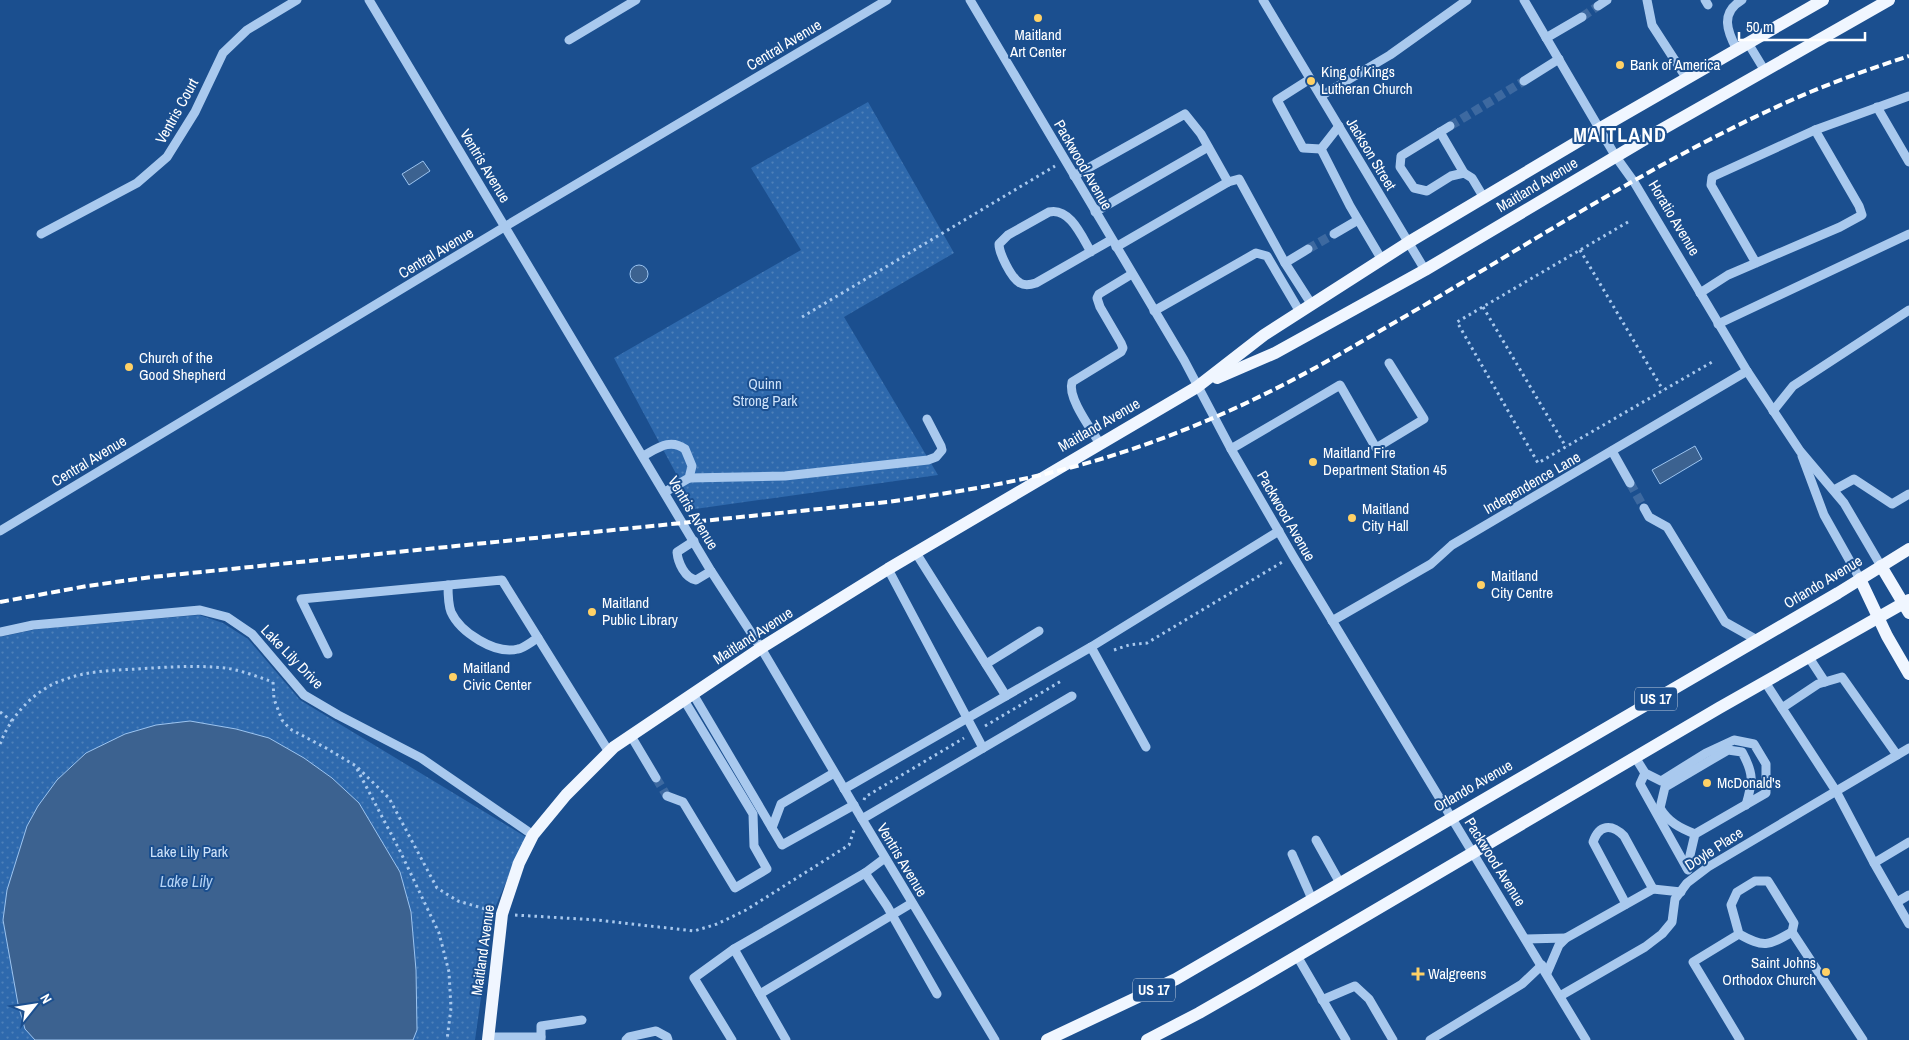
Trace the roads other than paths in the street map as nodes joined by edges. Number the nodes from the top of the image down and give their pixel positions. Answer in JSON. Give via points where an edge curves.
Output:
{"nodes":[{"id":1,"x":297,"y":0,"type":"edge"},
{"id":2,"x":369,"y":0,"type":"edge"},
{"id":3,"x":636,"y":0,"type":"edge"},
{"id":4,"x":887,"y":0,"type":"edge"},
{"id":5,"x":970,"y":0,"type":"edge"},
{"id":6,"x":1262,"y":0,"type":"edge"},
{"id":7,"x":1467,"y":0,"type":"edge"},
{"id":8,"x":1524,"y":0,"type":"edge"},
{"id":9,"x":1607,"y":0,"type":"edge"},
{"id":10,"x":1647,"y":0,"type":"edge"},
{"id":11,"x":1742,"y":0,"type":"edge"},
{"id":12,"x":1823,"y":0,"type":"edge"},
{"id":13,"x":1889,"y":0,"type":"edge"},
{"id":14,"x":1598,"y":6,"type":"tunnel mouth"},
{"id":15,"x":1582,"y":17,"type":"tunnel mouth"},
{"id":16,"x":1546,"y":38,"type":"junction"},
{"id":17,"x":569,"y":40,"type":"dead end"},
{"id":18,"x":1748,"y":43,"type":"junction"},
{"id":19,"x":1737,"y":50,"type":"junction"},
{"id":20,"x":1559,"y":60,"type":"junction"},
{"id":21,"x":1765,"y":71,"type":"junction"},
{"id":22,"x":1310,"y":78,"type":"junction"},
{"id":23,"x":1686,"y":79,"type":"junction"},
{"id":24,"x":1524,"y":81,"type":"tunnel mouth"},
{"id":25,"x":1321,"y":96,"type":"junction"},
{"id":26,"x":1909,"y":96,"type":"edge"},
{"id":27,"x":1877,"y":107,"type":"junction"},
{"id":28,"x":1339,"y":126,"type":"junction"},
{"id":29,"x":1450,"y":126,"type":"tunnel mouth"},
{"id":30,"x":1600,"y":129,"type":"junction"},
{"id":31,"x":1815,"y":130,"type":"junction"},
{"id":32,"x":1440,"y":132,"type":"junction"},
{"id":33,"x":1909,"y":141,"type":"edge"},
{"id":34,"x":1899,"y":146,"type":"junction"},
{"id":35,"x":1208,"y":147,"type":"junction"},
{"id":36,"x":1320,"y":150,"type":"junction"},
{"id":37,"x":1616,"y":157,"type":"junction"},
{"id":38,"x":1909,"y":162,"type":"edge"},
{"id":39,"x":1464,"y":173,"type":"junction"},
{"id":40,"x":1074,"y":176,"type":"junction"},
{"id":41,"x":1228,"y":182,"type":"junction"},
{"id":42,"x":1484,"y":198,"type":"junction"},
{"id":43,"x":1095,"y":212,"type":"junction"},
{"id":44,"x":1358,"y":220,"type":"junction"},
{"id":45,"x":506,"y":226,"type":"junction"},
{"id":46,"x":40,"y":234,"type":"dead end"},
{"id":47,"x":1334,"y":234,"type":"tunnel mouth"},
{"id":48,"x":1909,"y":234,"type":"edge"},
{"id":49,"x":1409,"y":242,"type":"junction"},
{"id":50,"x":1114,"y":243,"type":"junction"},
{"id":51,"x":1308,"y":249,"type":"tunnel mouth"},
{"id":52,"x":1091,"y":252,"type":"junction"},
{"id":53,"x":1382,"y":260,"type":"junction"},
{"id":54,"x":1285,"y":263,"type":"junction"},
{"id":55,"x":1756,"y":263,"type":"junction"},
{"id":56,"x":1425,"y":270,"type":"junction"},
{"id":57,"x":1132,"y":274,"type":"junction"},
{"id":58,"x":1700,"y":293,"type":"junction"},
{"id":59,"x":1312,"y":305,"type":"junction"},
{"id":60,"x":1909,"y":310,"type":"edge"},
{"id":61,"x":1154,"y":311,"type":"junction"},
{"id":62,"x":1300,"y":312,"type":"junction"},
{"id":63,"x":1718,"y":324,"type":"junction"},
{"id":64,"x":1390,"y":363,"type":"dead end"},
{"id":65,"x":1748,"y":371,"type":"junction"},
{"id":66,"x":1197,"y":387,"type":"junction"},
{"id":67,"x":1774,"y":411,"type":"junction"},
{"id":68,"x":927,"y":419,"type":"dead end"},
{"id":69,"x":1100,"y":444,"type":"junction"},
{"id":70,"x":1231,"y":449,"type":"junction"},
{"id":71,"x":1612,"y":451,"type":"junction"},
{"id":72,"x":1800,"y":451,"type":"junction"},
{"id":73,"x":643,"y":456,"type":"junction"},
{"id":74,"x":689,"y":478,"type":"junction"},
{"id":75,"x":1630,"y":483,"type":"tunnel mouth"},
{"id":76,"x":1834,"y":490,"type":"junction"},
{"id":77,"x":665,"y":492,"type":"junction"},
{"id":78,"x":1909,"y":494,"type":"edge"},
{"id":79,"x":1644,"y":508,"type":"tunnel mouth"},
{"id":80,"x":0,"y":531,"type":"edge"},
{"id":81,"x":1279,"y":531,"type":"junction"},
{"id":82,"x":694,"y":541,"type":"junction"},
{"id":83,"x":1909,"y":549,"type":"edge"},
{"id":84,"x":916,"y":553,"type":"junction"},
{"id":85,"x":1881,"y":566,"type":"junction"},
{"id":86,"x":888,"y":569,"type":"junction"},
{"id":87,"x":711,"y":571,"type":"junction"},
{"id":88,"x":1860,"y":579,"type":"junction"},
{"id":89,"x":448,"y":585,"type":"junction"},
{"id":90,"x":1907,"y":605,"type":"edge"},
{"id":91,"x":1878,"y":617,"type":"junction"},
{"id":92,"x":1332,"y":621,"type":"junction"},
{"id":93,"x":1039,"y":631,"type":"dead end"},
{"id":94,"x":0,"y":632,"type":"edge"},
{"id":95,"x":538,"y":638,"type":"junction"},
{"id":96,"x":1757,"y":640,"type":"junction"},
{"id":97,"x":1091,"y":647,"type":"junction"},
{"id":98,"x":761,"y":648,"type":"junction"},
{"id":99,"x":328,"y":654,"type":"dead end"},
{"id":100,"x":1808,"y":656,"type":"junction"},
{"id":101,"x":986,"y":664,"type":"junction"},
{"id":102,"x":1909,"y":674,"type":"edge"},
{"id":103,"x":1765,"y":682,"type":"junction"},
{"id":104,"x":1825,"y":682,"type":"junction"},
{"id":105,"x":1006,"y":696,"type":"junction"},
{"id":106,"x":1072,"y":696,"type":"dead end"},
{"id":107,"x":688,"y":697,"type":"junction"},
{"id":108,"x":1782,"y":708,"type":"junction"},
{"id":109,"x":966,"y":719,"type":"junction"},
{"id":110,"x":630,"y":736,"type":"junction"},
{"id":111,"x":1146,"y":747,"type":"dead end"},
{"id":112,"x":983,"y":748,"type":"junction"},
{"id":113,"x":1909,"y":748,"type":"edge"},
{"id":114,"x":609,"y":752,"type":"junction"},
{"id":115,"x":1897,"y":755,"type":"junction"},
{"id":116,"x":1635,"y":757,"type":"junction"},
{"id":117,"x":834,"y":773,"type":"junction"},
{"id":118,"x":1645,"y":773,"type":"junction"},
{"id":119,"x":656,"y":778,"type":"tunnel mouth"},
{"id":120,"x":844,"y":789,"type":"junction"},
{"id":121,"x":1836,"y":792,"type":"junction"},
{"id":122,"x":667,"y":796,"type":"tunnel mouth"},
{"id":123,"x":854,"y":805,"type":"junction"},
{"id":124,"x":1746,"y":805,"type":"junction"},
{"id":125,"x":1452,"y":817,"type":"junction"},
{"id":126,"x":862,"y":819,"type":"junction"},
{"id":127,"x":772,"y":828,"type":"junction"},
{"id":128,"x":1695,"y":834,"type":"junction"},
{"id":129,"x":533,"y":835,"type":"junction"},
{"id":130,"x":1316,"y":840,"type":"dead end"},
{"id":131,"x":1909,"y":842,"type":"edge"},
{"id":132,"x":1473,"y":852,"type":"junction"},
{"id":133,"x":1292,"y":854,"type":"dead end"},
{"id":134,"x":886,"y":858,"type":"junction"},
{"id":135,"x":1874,"y":863,"type":"junction"},
{"id":136,"x":1687,"y":868,"type":"junction"},
{"id":137,"x":865,"y":873,"type":"junction"},
{"id":138,"x":1693,"y":878,"type":"junction"},
{"id":139,"x":1340,"y":883,"type":"junction"},
{"id":140,"x":1653,"y":889,"type":"junction"},
{"id":141,"x":1680,"y":892,"type":"junction"},
{"id":142,"x":1909,"y":895,"type":"edge"},
{"id":143,"x":1312,"y":899,"type":"junction"},
{"id":144,"x":912,"y":902,"type":"junction"},
{"id":145,"x":1897,"y":902,"type":"junction"},
{"id":146,"x":1626,"y":904,"type":"junction"},
{"id":147,"x":892,"y":915,"type":"junction"},
{"id":148,"x":1909,"y":924,"type":"edge"},
{"id":149,"x":1792,"y":932,"type":"junction"},
{"id":150,"x":1739,"y":934,"type":"junction"},
{"id":151,"x":1566,"y":938,"type":"junction"},
{"id":152,"x":1526,"y":939,"type":"junction"},
{"id":153,"x":734,"y":949,"type":"junction"},
{"id":154,"x":1297,"y":956,"type":"junction"},
{"id":155,"x":1544,"y":969,"type":"junction"},
{"id":156,"x":760,"y":994,"type":"junction"},
{"id":157,"x":937,"y":994,"type":"dead end"},
{"id":158,"x":1560,"y":996,"type":"junction"},
{"id":159,"x":1322,"y":1000,"type":"junction"},
{"id":160,"x":582,"y":1020,"type":"dead end"},
{"id":161,"x":488,"y":1038,"type":"edge"},
{"id":162,"x":541,"y":1039,"type":"edge"},
{"id":163,"x":626,"y":1040,"type":"edge"},
{"id":164,"x":668,"y":1040,"type":"edge"},
{"id":165,"x":732,"y":1040,"type":"edge"},
{"id":166,"x":786,"y":1040,"type":"edge"},
{"id":167,"x":995,"y":1040,"type":"edge"},
{"id":168,"x":1047,"y":1040,"type":"edge"},
{"id":169,"x":1147,"y":1040,"type":"edge"},
{"id":170,"x":1346,"y":1040,"type":"edge"},
{"id":171,"x":1393,"y":1040,"type":"edge"},
{"id":172,"x":1430,"y":1040,"type":"edge"},
{"id":173,"x":1586,"y":1040,"type":"edge"},
{"id":174,"x":1740,"y":1040,"type":"edge"},
{"id":175,"x":1863,"y":1040,"type":"edge"}],
"edges":[{"from":1,"to":46,"type":"street","name":"Ventris Court","via":[[247,30],[223,53],[195,112],[167,157],[137,183]]},
{"from":2,"to":45,"type":"street","name":"Ventris Avenue"},
{"from":3,"to":17,"type":"street"},
{"from":4,"to":45,"type":"street","name":"Central Avenue"},
{"from":5,"to":40,"type":"street","name":"Packwood Avenue"},
{"from":6,"to":22,"type":"street","name":"Jackson Street"},
{"from":7,"to":25,"type":"street","via":[[1390,55]]},
{"from":8,"to":16,"type":"street","name":"Horatio Avenue"},
{"from":9,"to":14,"type":"street"},
{"from":10,"to":23,"type":"street","via":[[1652,25]]},
{"from":11,"to":19,"type":"street","via":[[1732,8],[1727,21],[1727,29]]},
{"from":12,"to":18,"type":"main road","name":"Maitland Avenue"},
{"from":13,"to":21,"type":"main road","name":"Maitland Avenue"},
{"from":15,"to":16,"type":"street"},
{"from":16,"to":20,"type":"street","name":"Horatio Avenue"},
{"from":18,"to":19,"type":"main road","name":"Maitland Avenue"},
{"from":18,"to":21,"type":"street"},
{"from":19,"to":23,"type":"main road","name":"Maitland Avenue"},
{"from":20,"to":24,"type":"street"},
{"from":20,"to":30,"type":"street","name":"Horatio Avenue"},
{"from":21,"to":37,"type":"main road","name":"Maitland Avenue"},
{"from":22,"to":25,"type":"street","name":"Jackson Street"},
{"from":22,"to":36,"type":"street","via":[[1277,100],[1303,148]]},
{"from":23,"to":30,"type":"main road","name":"Maitland Avenue"},
{"from":25,"to":28,"type":"street","name":"Jackson Street"},
{"from":26,"to":27,"type":"street"},
{"from":27,"to":31,"type":"street"},
{"from":27,"to":34,"type":"street"},
{"from":28,"to":36,"type":"street"},
{"from":28,"to":49,"type":"street","name":"Jackson Street"},
{"from":29,"to":32,"type":"street"},
{"from":30,"to":37,"type":"street","name":"Horatio Avenue"},
{"from":30,"to":42,"type":"main road","name":"Maitland Avenue"},
{"from":31,"to":55,"type":"street","via":[[1712,177],[1711,185]]},
{"from":31,"to":55,"type":"street","via":[[1862,215]]},
{"from":32,"to":39,"type":"street"},
{"from":32,"to":39,"type":"street","via":[[1401,156],[1400,167],[1414,188],[1427,191],[1452,176]]},
{"from":33,"to":34,"type":"street"},
{"from":34,"to":38,"type":"street"},
{"from":35,"to":40,"type":"street","via":[[1185,114]]},
{"from":35,"to":41,"type":"street"},
{"from":35,"to":43,"type":"street"},
{"from":36,"to":44,"type":"street"},
{"from":37,"to":56,"type":"main road","name":"Maitland Avenue"},
{"from":37,"to":58,"type":"street","name":"Horatio Avenue"},
{"from":39,"to":42,"type":"street","via":[[1472,178]]},
{"from":40,"to":43,"type":"street","name":"Packwood Avenue"},
{"from":41,"to":50,"type":"street"},
{"from":41,"to":54,"type":"street","via":[[1238,179]]},
{"from":42,"to":49,"type":"main road","name":"Maitland Avenue"},
{"from":43,"to":50,"type":"street","name":"Packwood Avenue"},
{"from":44,"to":47,"type":"street"},
{"from":44,"to":53,"type":"street"},
{"from":45,"to":73,"type":"street","name":"Ventris Avenue"},
{"from":45,"to":80,"type":"street","name":"Central Avenue"},
{"from":48,"to":63,"type":"street"},
{"from":49,"to":53,"type":"main road","name":"Maitland Avenue"},
{"from":49,"to":56,"type":"street","name":"Jackson Street"},
{"from":50,"to":52,"type":"street"},
{"from":50,"to":57,"type":"street","name":"Packwood Avenue"},
{"from":51,"to":54,"type":"street"},
{"from":52,"to":52,"type":"street","via":[[1028,285],[1015,279],[999,251],[999,244],[1008,235],[1055,211],[1073,224]]},
{"from":53,"to":59,"type":"main road","name":"Maitland Avenue"},
{"from":54,"to":59,"type":"street"},
{"from":55,"to":58,"type":"street","via":[[1728,275]]},
{"from":56,"to":66,"type":"main road","name":"Maitland Avenue","via":[[1274,353]]},
{"from":57,"to":61,"type":"street","name":"Packwood Avenue"},
{"from":57,"to":69,"type":"street","via":[[1097,298],[1121,343],[1121,352],[1072,382],[1070,388]]},
{"from":58,"to":63,"type":"street","name":"Horatio Avenue"},
{"from":59,"to":62,"type":"main road","name":"Maitland Avenue"},
{"from":60,"to":67,"type":"street","via":[[1793,386]]},
{"from":61,"to":62,"type":"street","via":[[1256,253],[1267,256]]},
{"from":61,"to":66,"type":"street","name":"Packwood Avenue"},
{"from":62,"to":66,"type":"main road","name":"Maitland Avenue","via":[[1264,335]]},
{"from":63,"to":65,"type":"street","name":"Horatio Avenue"},
{"from":64,"to":70,"type":"street","via":[[1424,419],[1376,448],[1340,385]]},
{"from":65,"to":67,"type":"street","name":"Horatio Avenue"},
{"from":65,"to":71,"type":"street","name":"Independence Lane"},
{"from":66,"to":69,"type":"main road","name":"Maitland Avenue"},
{"from":66,"to":70,"type":"street","name":"Packwood Avenue"},
{"from":67,"to":72,"type":"street","name":"Horatio Avenue"},
{"from":68,"to":74,"type":"street","via":[[942,450],[928,460],[785,476]]},
{"from":69,"to":84,"type":"main road","name":"Maitland Avenue"},
{"from":70,"to":81,"type":"street","name":"Packwood Avenue"},
{"from":71,"to":75,"type":"street"},
{"from":71,"to":92,"type":"street","name":"Independence Lane","via":[[1452,545],[1431,564]]},
{"from":72,"to":76,"type":"street","name":"Horatio Avenue"},
{"from":72,"to":88,"type":"street","name":"Horatio Avenue","via":[[1824,515]]},
{"from":73,"to":74,"type":"street","via":[[663,445],[679,445],[690,457]]},
{"from":73,"to":77,"type":"street","name":"Ventris Avenue"},
{"from":74,"to":77,"type":"street"},
{"from":76,"to":78,"type":"street","via":[[1854,479],[1892,504]]},
{"from":76,"to":85,"type":"street","name":"Horatio Avenue"},
{"from":77,"to":82,"type":"street","name":"Ventris Avenue"},
{"from":79,"to":96,"type":"street","via":[[1649,516],[1667,527],[1725,622]]},
{"from":81,"to":92,"type":"street","name":"Packwood Avenue"},
{"from":81,"to":97,"type":"street"},
{"from":82,"to":87,"type":"street","name":"Ventris Avenue"},
{"from":82,"to":87,"type":"street","via":[[677,552],[687,575],[696,580]]},
{"from":83,"to":85,"type":"main road","name":"Orlando Avenue","number":"US 17"},
{"from":84,"to":86,"type":"main road","name":"Maitland Avenue"},
{"from":84,"to":101,"type":"street"},
{"from":85,"to":88,"type":"main road","name":"Orlando Avenue","number":"US 17"},
{"from":85,"to":90,"type":"main road","name":"Horatio Avenue"},
{"from":86,"to":98,"type":"main road","name":"Maitland Avenue"},
{"from":86,"to":109,"type":"street"},
{"from":87,"to":98,"type":"street","name":"Ventris Avenue"},
{"from":88,"to":91,"type":"main road","name":"Horatio Avenue"},
{"from":88,"to":96,"type":"main road","name":"Orlando Avenue","number":"US 17"},
{"from":89,"to":95,"type":"street","via":[[502,580]]},
{"from":89,"to":95,"type":"street","via":[[450,611],[460,627],[473,637],[498,648],[518,649]]},
{"from":89,"to":99,"type":"street","via":[[301,599]]},
{"from":90,"to":91,"type":"main road","number":"US 17"},
{"from":91,"to":100,"type":"main road","number":"US 17"},
{"from":91,"to":102,"type":"main road","name":"Horatio Avenue"},
{"from":92,"to":125,"type":"street","name":"Packwood Avenue"},
{"from":93,"to":101,"type":"street"},
{"from":94,"to":129,"type":"street","name":"Lake Lily Drive","via":[[34,625],[200,610],[227,617],[252,634],[304,695],[421,758]]},
{"from":95,"to":114,"type":"street"},
{"from":96,"to":125,"type":"main road","name":"Orlando Avenue","number":"US 17"},
{"from":97,"to":105,"type":"street"},
{"from":97,"to":111,"type":"street"},
{"from":98,"to":107,"type":"main road","name":"Maitland Avenue"},
{"from":98,"to":117,"type":"street","name":"Ventris Avenue"},
{"from":100,"to":103,"type":"main road","number":"US 17"},
{"from":100,"to":104,"type":"street"},
{"from":101,"to":105,"type":"street"},
{"from":103,"to":108,"type":"street"},
{"from":103,"to":116,"type":"main road","number":"US 17"},
{"from":104,"to":108,"type":"street"},
{"from":104,"to":115,"type":"street","via":[[1842,677]]},
{"from":105,"to":109,"type":"street"},
{"from":106,"to":112,"type":"street"},
{"from":107,"to":110,"type":"main road","name":"Maitland Avenue"},
{"from":107,"to":122,"type":"street","via":[[753,814],[754,846],[767,869],[735,888],[683,802]]},
{"from":107,"to":127,"type":"street"},
{"from":108,"to":121,"type":"street"},
{"from":109,"to":112,"type":"street"},
{"from":109,"to":120,"type":"street"},
{"from":110,"to":114,"type":"main road","name":"Maitland Avenue"},
{"from":110,"to":119,"type":"street"},
{"from":112,"to":126,"type":"street"},
{"from":113,"to":115,"type":"street","name":"Doyle Place"},
{"from":114,"to":129,"type":"main road","name":"Maitland Avenue","via":[[566,795]]},
{"from":115,"to":121,"type":"street","name":"Doyle Place"},
{"from":116,"to":118,"type":"street"},
{"from":116,"to":132,"type":"main road","number":"US 17"},
{"from":117,"to":120,"type":"street","name":"Ventris Avenue"},
{"from":117,"to":127,"type":"street","via":[[781,804]]},
{"from":118,"to":124,"type":"street","via":[[1661,781],[1734,740],[1754,744],[1766,764],[1766,793]]},
{"from":118,"to":136,"type":"street","via":[[1640,784]]},
{"from":120,"to":123,"type":"street","name":"Ventris Avenue"},
{"from":121,"to":135,"type":"street"},
{"from":121,"to":138,"type":"street","name":"Doyle Place"},
{"from":123,"to":126,"type":"street","name":"Ventris Avenue"},
{"from":123,"to":127,"type":"street","via":[[782,845]]},
{"from":124,"to":128,"type":"street"},
{"from":124,"to":128,"type":"street","via":[[1753,781],[1750,765],[1742,752],[1728,750],[1665,786],[1660,808],[1665,817]]},
{"from":125,"to":132,"type":"street","name":"Packwood Avenue"},
{"from":125,"to":139,"type":"main road","name":"Orlando Avenue","number":"US 17"},
{"from":126,"to":134,"type":"street","name":"Ventris Avenue"},
{"from":128,"to":136,"type":"street"},
{"from":129,"to":161,"type":"main road","name":"Maitland Avenue","via":[[518,863],[502,914]]},
{"from":130,"to":139,"type":"street"},
{"from":131,"to":135,"type":"street"},
{"from":132,"to":152,"type":"street","name":"Packwood Avenue"},
{"from":132,"to":154,"type":"main road","number":"US 17"},
{"from":133,"to":143,"type":"street"},
{"from":134,"to":137,"type":"street"},
{"from":134,"to":144,"type":"street","name":"Ventris Avenue"},
{"from":135,"to":145,"type":"street"},
{"from":136,"to":138,"type":"street"},
{"from":137,"to":147,"type":"street"},
{"from":137,"to":153,"type":"street"},
{"from":138,"to":141,"type":"street","name":"Doyle Place"},
{"from":139,"to":143,"type":"main road","name":"Orlando Avenue","number":"US 17"},
{"from":140,"to":141,"type":"street"},
{"from":140,"to":146,"type":"street"},
{"from":140,"to":146,"type":"street","via":[[1624,836],[1609,827],[1600,829],[1592,842]]},
{"from":141,"to":158,"type":"street","name":"Doyle Place","via":[[1672,922],[1662,934]]},
{"from":142,"to":145,"type":"street"},
{"from":143,"to":168,"type":"main road","name":"Orlando Avenue","number":"US 17","via":[[1176,979]]},
{"from":144,"to":147,"type":"street"},
{"from":144,"to":167,"type":"street","name":"Ventris Avenue"},
{"from":145,"to":148,"type":"street"},
{"from":146,"to":151,"type":"street"},
{"from":147,"to":156,"type":"street"},
{"from":147,"to":157,"type":"street"},
{"from":149,"to":150,"type":"street","via":[[1772,944],[1754,943]]},
{"from":149,"to":150,"type":"street","via":[[1794,924],[1768,881],[1755,881],[1737,892],[1731,905]]},
{"from":149,"to":175,"type":"street"},
{"from":150,"to":174,"type":"street","via":[[1693,962]]},
{"from":151,"to":152,"type":"street"},
{"from":151,"to":155,"type":"street"},
{"from":152,"to":155,"type":"street","name":"Packwood Avenue"},
{"from":153,"to":156,"type":"street"},
{"from":153,"to":165,"type":"street","via":[[694,978]]},
{"from":154,"to":159,"type":"street"},
{"from":154,"to":169,"type":"main road","number":"US 17"},
{"from":155,"to":158,"type":"street","name":"Packwood Avenue"},
{"from":155,"to":172,"type":"street"},
{"from":156,"to":166,"type":"street"},
{"from":158,"to":173,"type":"street","name":"Packwood Avenue"},
{"from":159,"to":170,"type":"street"},
{"from":159,"to":171,"type":"street","via":[[1355,986],[1369,999]]},
{"from":160,"to":162,"type":"street","via":[[540,1026]]},
{"from":161,"to":162,"type":"street"},
{"from":163,"to":164,"type":"street","via":[[656,1031]]}]}
